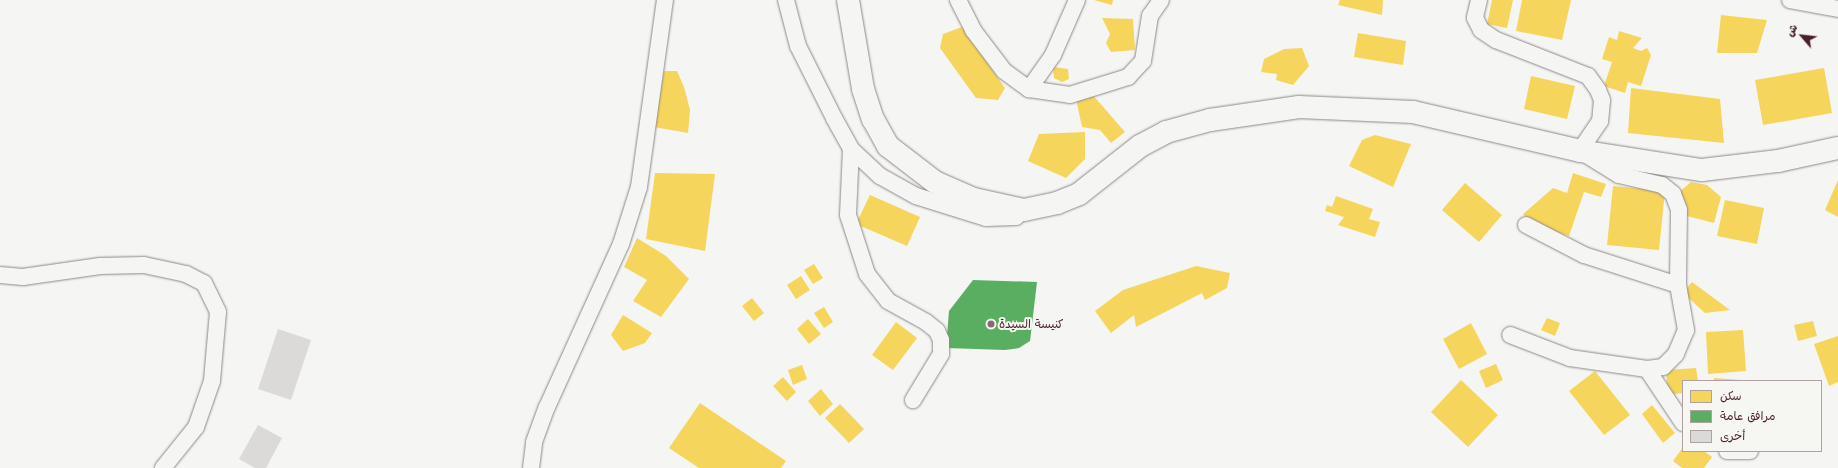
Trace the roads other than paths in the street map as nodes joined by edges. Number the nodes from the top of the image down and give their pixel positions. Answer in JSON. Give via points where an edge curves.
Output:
{"nodes":[{"id":1,"x":665,"y":0,"type":"edge"},
{"id":2,"x":786,"y":0,"type":"edge"},
{"id":3,"x":848,"y":0,"type":"edge"},
{"id":4,"x":958,"y":0,"type":"edge"},
{"id":5,"x":1076,"y":0,"type":"edge"},
{"id":6,"x":1161,"y":0,"type":"edge"},
{"id":7,"x":1479,"y":0,"type":"edge"},
{"id":8,"x":1790,"y":0,"type":"edge"},
{"id":9,"x":1838,"y":9,"type":"edge"},
{"id":10,"x":1029,"y":89,"type":"junction"},
{"id":11,"x":1838,"y":148,"type":"edge"},
{"id":12,"x":851,"y":149,"type":"junction"},
{"id":13,"x":1580,"y":151,"type":"junction"},
{"id":14,"x":1024,"y":210,"type":"junction"},
{"id":15,"x":1526,"y":225,"type":"dead end"},
{"id":16,"x":0,"y":275,"type":"edge"},
{"id":17,"x":1678,"y":285,"type":"junction"},
{"id":18,"x":1510,"y":335,"type":"dead end"},
{"id":19,"x":1647,"y":369,"type":"junction"},
{"id":20,"x":914,"y":400,"type":"dead end"},
{"id":21,"x":1682,"y":422,"type":"edge"},
{"id":22,"x":163,"y":468,"type":"edge"},
{"id":23,"x":531,"y":468,"type":"edge"}],
"edges":[{"from":1,"to":23,"type":"street","via":[[639,187],[621,244],[547,407],[534,442]]},
{"from":2,"to":12,"type":"street","via":[[798,46]]},
{"from":3,"to":14,"type":"main road","via":[[863,89],[873,119],[888,146],[935,182],[974,199]]},
{"from":4,"to":10,"type":"street","via":[[973,30],[1004,71]]},
{"from":5,"to":10,"type":"street","via":[[1056,48]]},
{"from":6,"to":10,"type":"street","via":[[1150,16],[1143,61],[1128,77],[1070,95]]},
{"from":7,"to":13,"type":"street","via":[[1475,18],[1481,30],[1491,37],[1588,76],[1598,90],[1602,100],[1600,121]]},
{"from":8,"to":9,"type":"street"},
{"from":11,"to":13,"type":"main road","via":[[1778,161],[1702,170]]},
{"from":12,"to":14,"type":"street","via":[[880,176],[948,208],[986,218],[1016,218]]},
{"from":12,"to":20,"type":"street","via":[[848,215],[867,274],[888,300],[926,322],[937,331],[941,340],[940,354]]},
{"from":13,"to":14,"type":"main road","via":[[1413,112],[1299,107],[1267,110],[1166,132],[1140,146],[1079,194],[1057,203]]},
{"from":13,"to":17,"type":"street","via":[[1606,169],[1662,185],[1673,194],[1679,210]]},
{"from":15,"to":17,"type":"street","via":[[1584,255]]},
{"from":16,"to":22,"type":"street","via":[[23,277],[100,266],[144,265],[186,274],[204,282],[218,312],[212,381],[196,427]]},
{"from":17,"to":19,"type":"street","via":[[1686,330],[1682,343],[1663,367]]},
{"from":18,"to":19,"type":"street","via":[[1570,358]]},
{"from":19,"to":21,"type":"street"}]}
